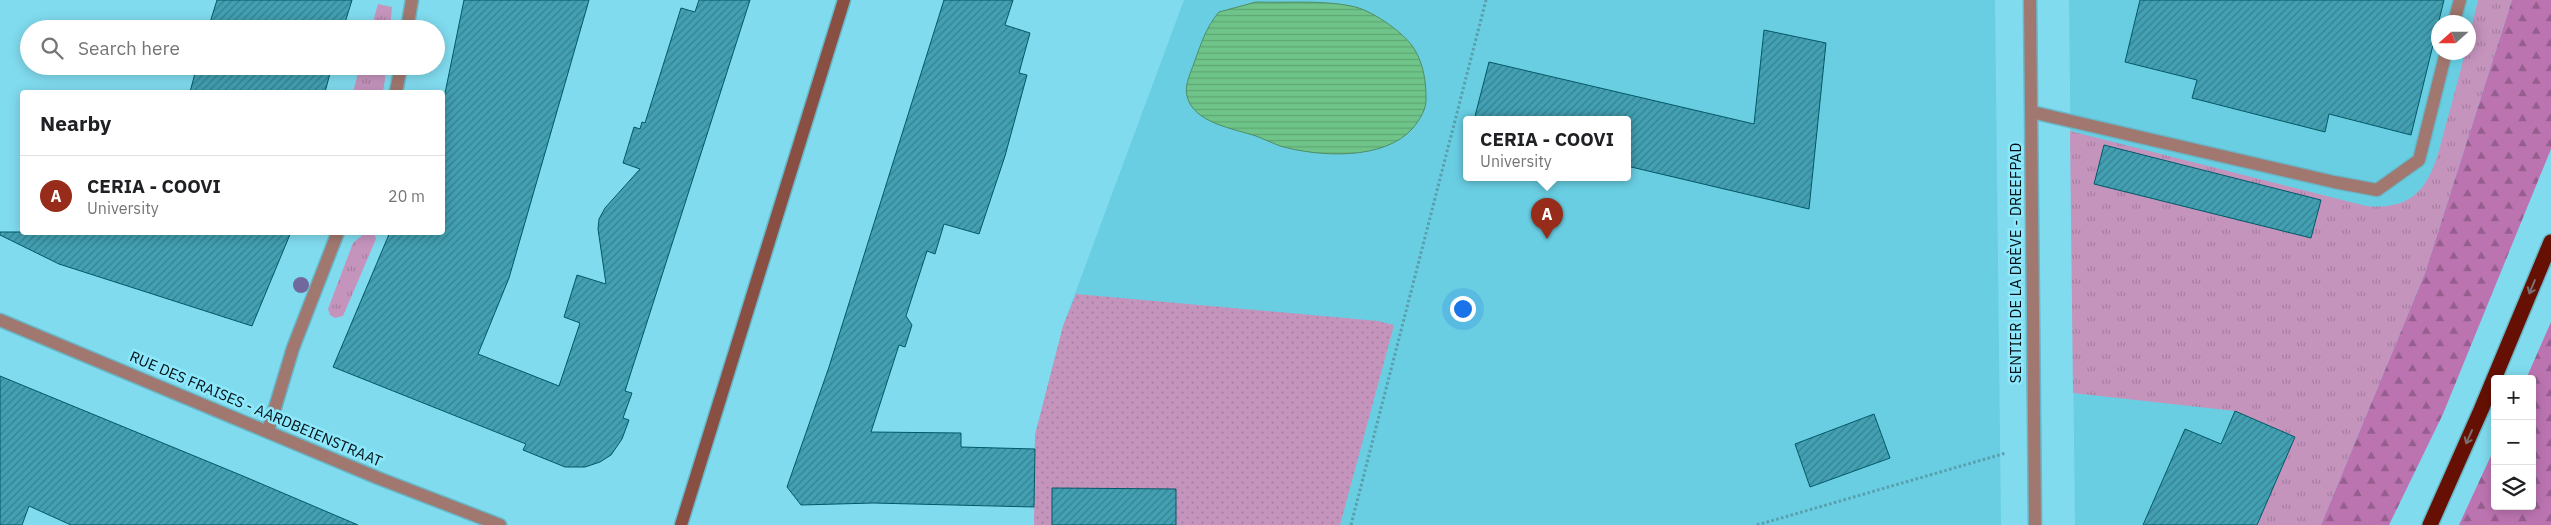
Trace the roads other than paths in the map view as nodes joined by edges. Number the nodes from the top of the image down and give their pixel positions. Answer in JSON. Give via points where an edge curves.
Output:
{"nodes":[{"id":1,"x":412,"y":0,"type":"edge"},
{"id":2,"x":844,"y":0,"type":"edge"},
{"id":3,"x":2030,"y":0,"type":"edge"},
{"id":4,"x":2460,"y":0,"type":"edge"},
{"id":5,"x":2456,"y":15,"type":"edge"},
{"id":6,"x":409,"y":20,"type":"edge"},
{"id":7,"x":2444,"y":60,"type":"edge"},
{"id":8,"x":399,"y":75,"type":"edge"},
{"id":9,"x":396,"y":90,"type":"edge"},
{"id":10,"x":2032,"y":112,"type":"junction"},
{"id":11,"x":337,"y":235,"type":"edge"},
{"id":12,"x":2551,"y":242,"type":"edge"},
{"id":13,"x":0,"y":320,"type":"edge"},
{"id":14,"x":268,"y":431,"type":"junction"},
{"id":15,"x":500,"y":525,"type":"edge"},
{"id":16,"x":681,"y":525,"type":"edge"},
{"id":17,"x":2035,"y":525,"type":"edge"},
{"id":18,"x":2430,"y":525,"type":"edge"}],
"edges":[{"from":1,"to":6,"type":"street"},
{"from":2,"to":16,"type":"street"},
{"from":3,"to":10,"type":"street","name":"SENTIER DE LA DRÈVE - DREEFPAD"},
{"from":4,"to":5,"type":"street"},
{"from":7,"to":10,"type":"street","via":[[2419,160],[2377,190]]},
{"from":8,"to":9,"type":"street"},
{"from":10,"to":17,"type":"street","name":"SENTIER DE LA DRÈVE - DREEFPAD"},
{"from":11,"to":14,"type":"street","via":[[293,348]]},
{"from":12,"to":18,"type":"highway","one_way":true},
{"from":13,"to":14,"type":"street","name":"RUE DES FRAISES - AARDBEIENSTRAAT"},
{"from":14,"to":15,"type":"street","name":"RUE DES FRAISES - AARDBEIENSTRAAT"}]}
